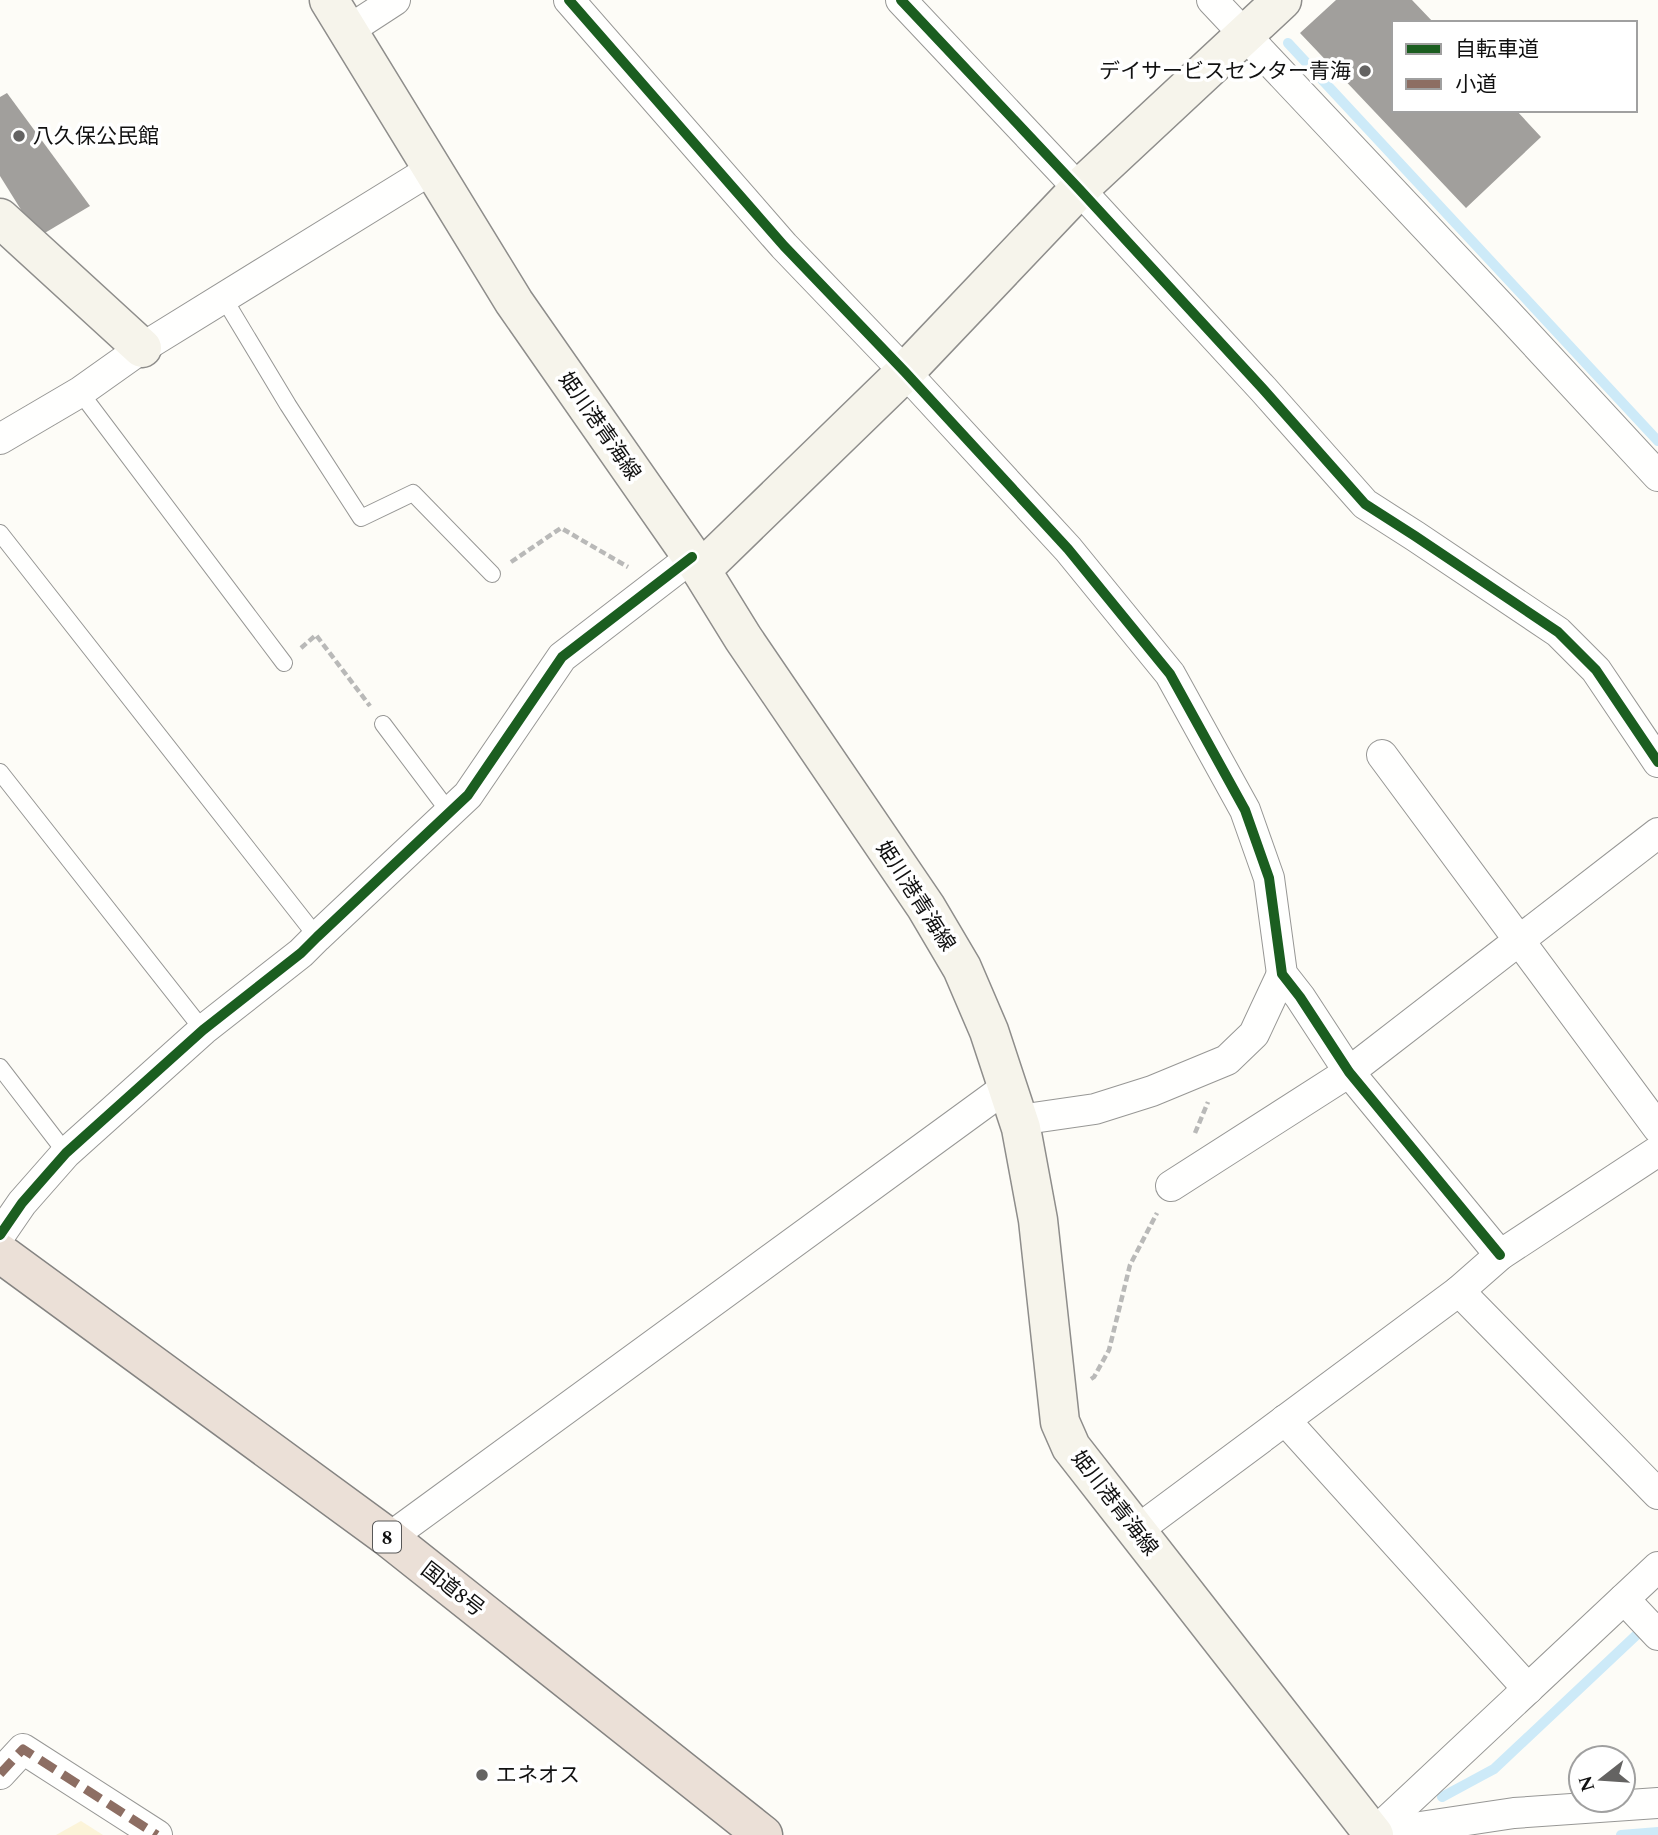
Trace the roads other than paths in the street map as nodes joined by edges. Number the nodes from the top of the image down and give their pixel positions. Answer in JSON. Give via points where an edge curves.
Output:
{"nodes":[{"id":1,"x":395,"y":0,"type":"edge"},
{"id":2,"x":569,"y":0,"type":"edge"},
{"id":3,"x":901,"y":0,"type":"edge"},
{"id":4,"x":1212,"y":0,"type":"edge"},
{"id":5,"x":1282,"y":0,"type":"edge"},
{"id":6,"x":339,"y":15,"type":"edge"},
{"id":7,"x":1245,"y":36,"type":"junction"},
{"id":8,"x":432,"y":169,"type":"junction"},
{"id":9,"x":1079,"y":189,"type":"junction"},
{"id":10,"x":0,"y":218,"type":"edge"},
{"id":11,"x":223,"y":297,"type":"junction"},
{"id":12,"x":142,"y":348,"type":"junction"},
{"id":13,"x":905,"y":372,"type":"junction"},
{"id":14,"x":80,"y":392,"type":"junction"},
{"id":15,"x":0,"y":439,"type":"edge"},
{"id":16,"x":1658,"y":476,"type":"edge"},
{"id":17,"x":0,"y":533,"type":"edge"},
{"id":18,"x":697,"y":564,"type":"junction"},
{"id":19,"x":492,"y":574,"type":"road end"},
{"id":20,"x":284,"y":663,"type":"road end"},
{"id":21,"x":383,"y":724,"type":"road end"},
{"id":22,"x":1382,"y":755,"type":"dead end"},
{"id":23,"x":1658,"y":762,"type":"edge"},
{"id":24,"x":0,"y":772,"type":"edge"},
{"id":25,"x":450,"y":813,"type":"junction"},
{"id":26,"x":1658,"y":833,"type":"edge"},
{"id":27,"x":317,"y":937,"type":"junction"},
{"id":28,"x":1519,"y":941,"type":"junction"},
{"id":29,"x":1282,"y":974,"type":"junction"},
{"id":30,"x":203,"y":1030,"type":"junction"},
{"id":31,"x":0,"y":1067,"type":"edge"},
{"id":32,"x":1349,"y":1072,"type":"junction"},
{"id":33,"x":1014,"y":1103,"type":"junction"},
{"id":34,"x":1658,"y":1128,"type":"edge"},
{"id":35,"x":66,"y":1153,"type":"junction"},
{"id":36,"x":1655,"y":1158,"type":"edge"},
{"id":37,"x":1171,"y":1186,"type":"road end"},
{"id":38,"x":0,"y":1235,"type":"edge"},
{"id":39,"x":0,"y":1254,"type":"edge"},
{"id":40,"x":1500,"y":1255,"type":"junction"},
{"id":41,"x":1459,"y":1291,"type":"junction"},
{"id":42,"x":1285,"y":1420,"type":"junction"},
{"id":43,"x":1658,"y":1494,"type":"edge"},
{"id":44,"x":1136,"y":1531,"type":"junction"},
{"id":45,"x":389,"y":1538,"type":"junction"},
{"id":46,"x":1658,"y":1567,"type":"edge"},
{"id":47,"x":1624,"y":1599,"type":"junction"},
{"id":48,"x":1658,"y":1635,"type":"edge"},
{"id":49,"x":1528,"y":1689,"type":"junction"},
{"id":50,"x":0,"y":1774,"type":"edge"},
{"id":51,"x":1658,"y":1803,"type":"edge"},
{"id":52,"x":157,"y":1835,"type":"edge"},
{"id":53,"x":762,"y":1835,"type":"edge"},
{"id":54,"x":1374,"y":1835,"type":"edge"}],
"edges":[{"from":1,"to":6,"type":"street"},
{"from":2,"to":13,"type":"street","via":[[784,246]]},
{"from":3,"to":9,"type":"street"},
{"from":4,"to":7,"type":"street"},
{"from":5,"to":7,"type":"main road"},
{"from":6,"to":8,"type":"main road","name":"姫川港青海線"},
{"from":7,"to":9,"type":"main road"},
{"from":7,"to":16,"type":"street"},
{"from":8,"to":11,"type":"street"},
{"from":8,"to":18,"type":"main road","name":"姫川港青海線","via":[[513,302]]},
{"from":9,"to":13,"type":"main road"},
{"from":9,"to":23,"type":"street","via":[[1365,505],[1558,632],[1596,670]]},
{"from":10,"to":12,"type":"main road"},
{"from":11,"to":12,"type":"street"},
{"from":11,"to":19,"type":"lane","via":[[360,518],[413,493]]},
{"from":12,"to":14,"type":"street"},
{"from":13,"to":18,"type":"main road"},
{"from":13,"to":29,"type":"street","via":[[1068,549],[1170,674],[1245,810],[1269,878]]},
{"from":14,"to":15,"type":"street"},
{"from":14,"to":20,"type":"lane"},
{"from":17,"to":27,"type":"lane"},
{"from":18,"to":25,"type":"street","via":[[655,585],[562,657],[468,795]]},
{"from":18,"to":33,"type":"main road","name":"姫川港青海線","via":[[962,968]]},
{"from":21,"to":25,"type":"lane"},
{"from":22,"to":28,"type":"street"},
{"from":24,"to":30,"type":"lane"},
{"from":25,"to":27,"type":"street"},
{"from":26,"to":28,"type":"street"},
{"from":27,"to":30,"type":"street"},
{"from":28,"to":32,"type":"street"},
{"from":28,"to":34,"type":"street"},
{"from":29,"to":32,"type":"street"},
{"from":29,"to":33,"type":"street","via":[[1254,1034],[1227,1060],[1095,1109]]},
{"from":30,"to":35,"type":"street"},
{"from":31,"to":35,"type":"lane"},
{"from":32,"to":37,"type":"street"},
{"from":32,"to":40,"type":"street"},
{"from":33,"to":44,"type":"main road","name":"姫川港青海線","via":[[1038,1220],[1060,1422],[1071,1447]]},
{"from":33,"to":45,"type":"street"},
{"from":35,"to":38,"type":"street"},
{"from":36,"to":40,"type":"street"},
{"from":39,"to":45,"type":"highway","name":"国道8号","number":"8"},
{"from":40,"to":41,"type":"street"},
{"from":41,"to":42,"type":"street"},
{"from":41,"to":43,"type":"street"},
{"from":42,"to":44,"type":"street"},
{"from":42,"to":49,"type":"street"},
{"from":44,"to":54,"type":"main road","name":"姫川港青海線"},
{"from":45,"to":53,"type":"highway","name":"国道8号","number":"8"},
{"from":46,"to":47,"type":"street"},
{"from":47,"to":48,"type":"street"},
{"from":47,"to":49,"type":"street"},
{"from":49,"to":54,"type":"street"},
{"from":50,"to":52,"type":"street","via":[[23,1749]]},
{"from":51,"to":54,"type":"street","via":[[1514,1813]]}]}
